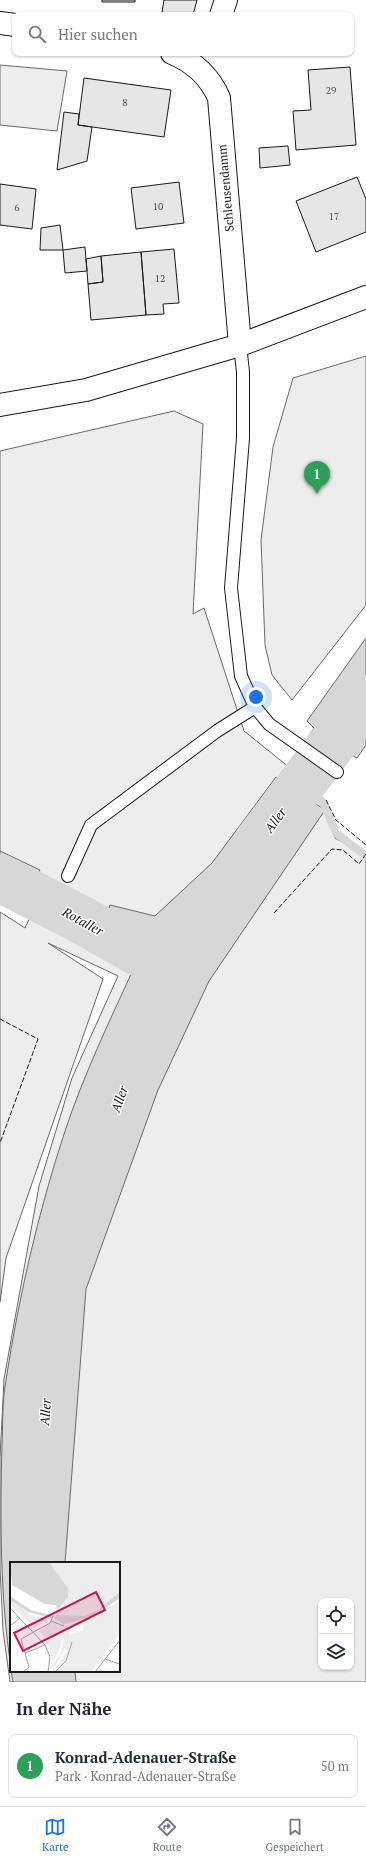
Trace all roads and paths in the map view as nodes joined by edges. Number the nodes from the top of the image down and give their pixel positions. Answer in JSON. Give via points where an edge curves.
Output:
{"nodes":[{"id":1,"x":226,"y":0,"type":"edge"},
{"id":2,"x":223,"y":12,"type":"edge"},
{"id":3,"x":0,"y":23,"type":"edge"},
{"id":4,"x":12,"y":25,"type":"edge"},
{"id":5,"x":180,"y":56,"type":"edge"},
{"id":6,"x":203,"y":61,"type":"edge"},
{"id":7,"x":366,"y":297,"type":"edge"},
{"id":8,"x":240,"y":345,"type":"junction"},
{"id":9,"x":0,"y":405,"type":"edge"},
{"id":10,"x":255,"y":707,"type":"junction"},
{"id":11,"x":337,"y":772,"type":"dead end"},
{"id":12,"x":68,"y":876,"type":"dead end"}],
"edges":[{"from":1,"to":2,"type":"street"},
{"from":3,"to":4,"type":"street"},
{"from":5,"to":6,"type":"street","name":"Schleusendamm"},
{"from":6,"to":8,"type":"street","name":"Schleusendamm","via":[[219,98]]},
{"from":7,"to":8,"type":"street"},
{"from":8,"to":9,"type":"street","via":[[86,390]]},
{"from":8,"to":10,"type":"lane","via":[[243,372],[243,438],[231,588],[241,676]]},
{"from":10,"to":11,"type":"lane","via":[[268,724]]},
{"from":10,"to":12,"type":"lane","via":[[217,731],[91,826]]}]}
